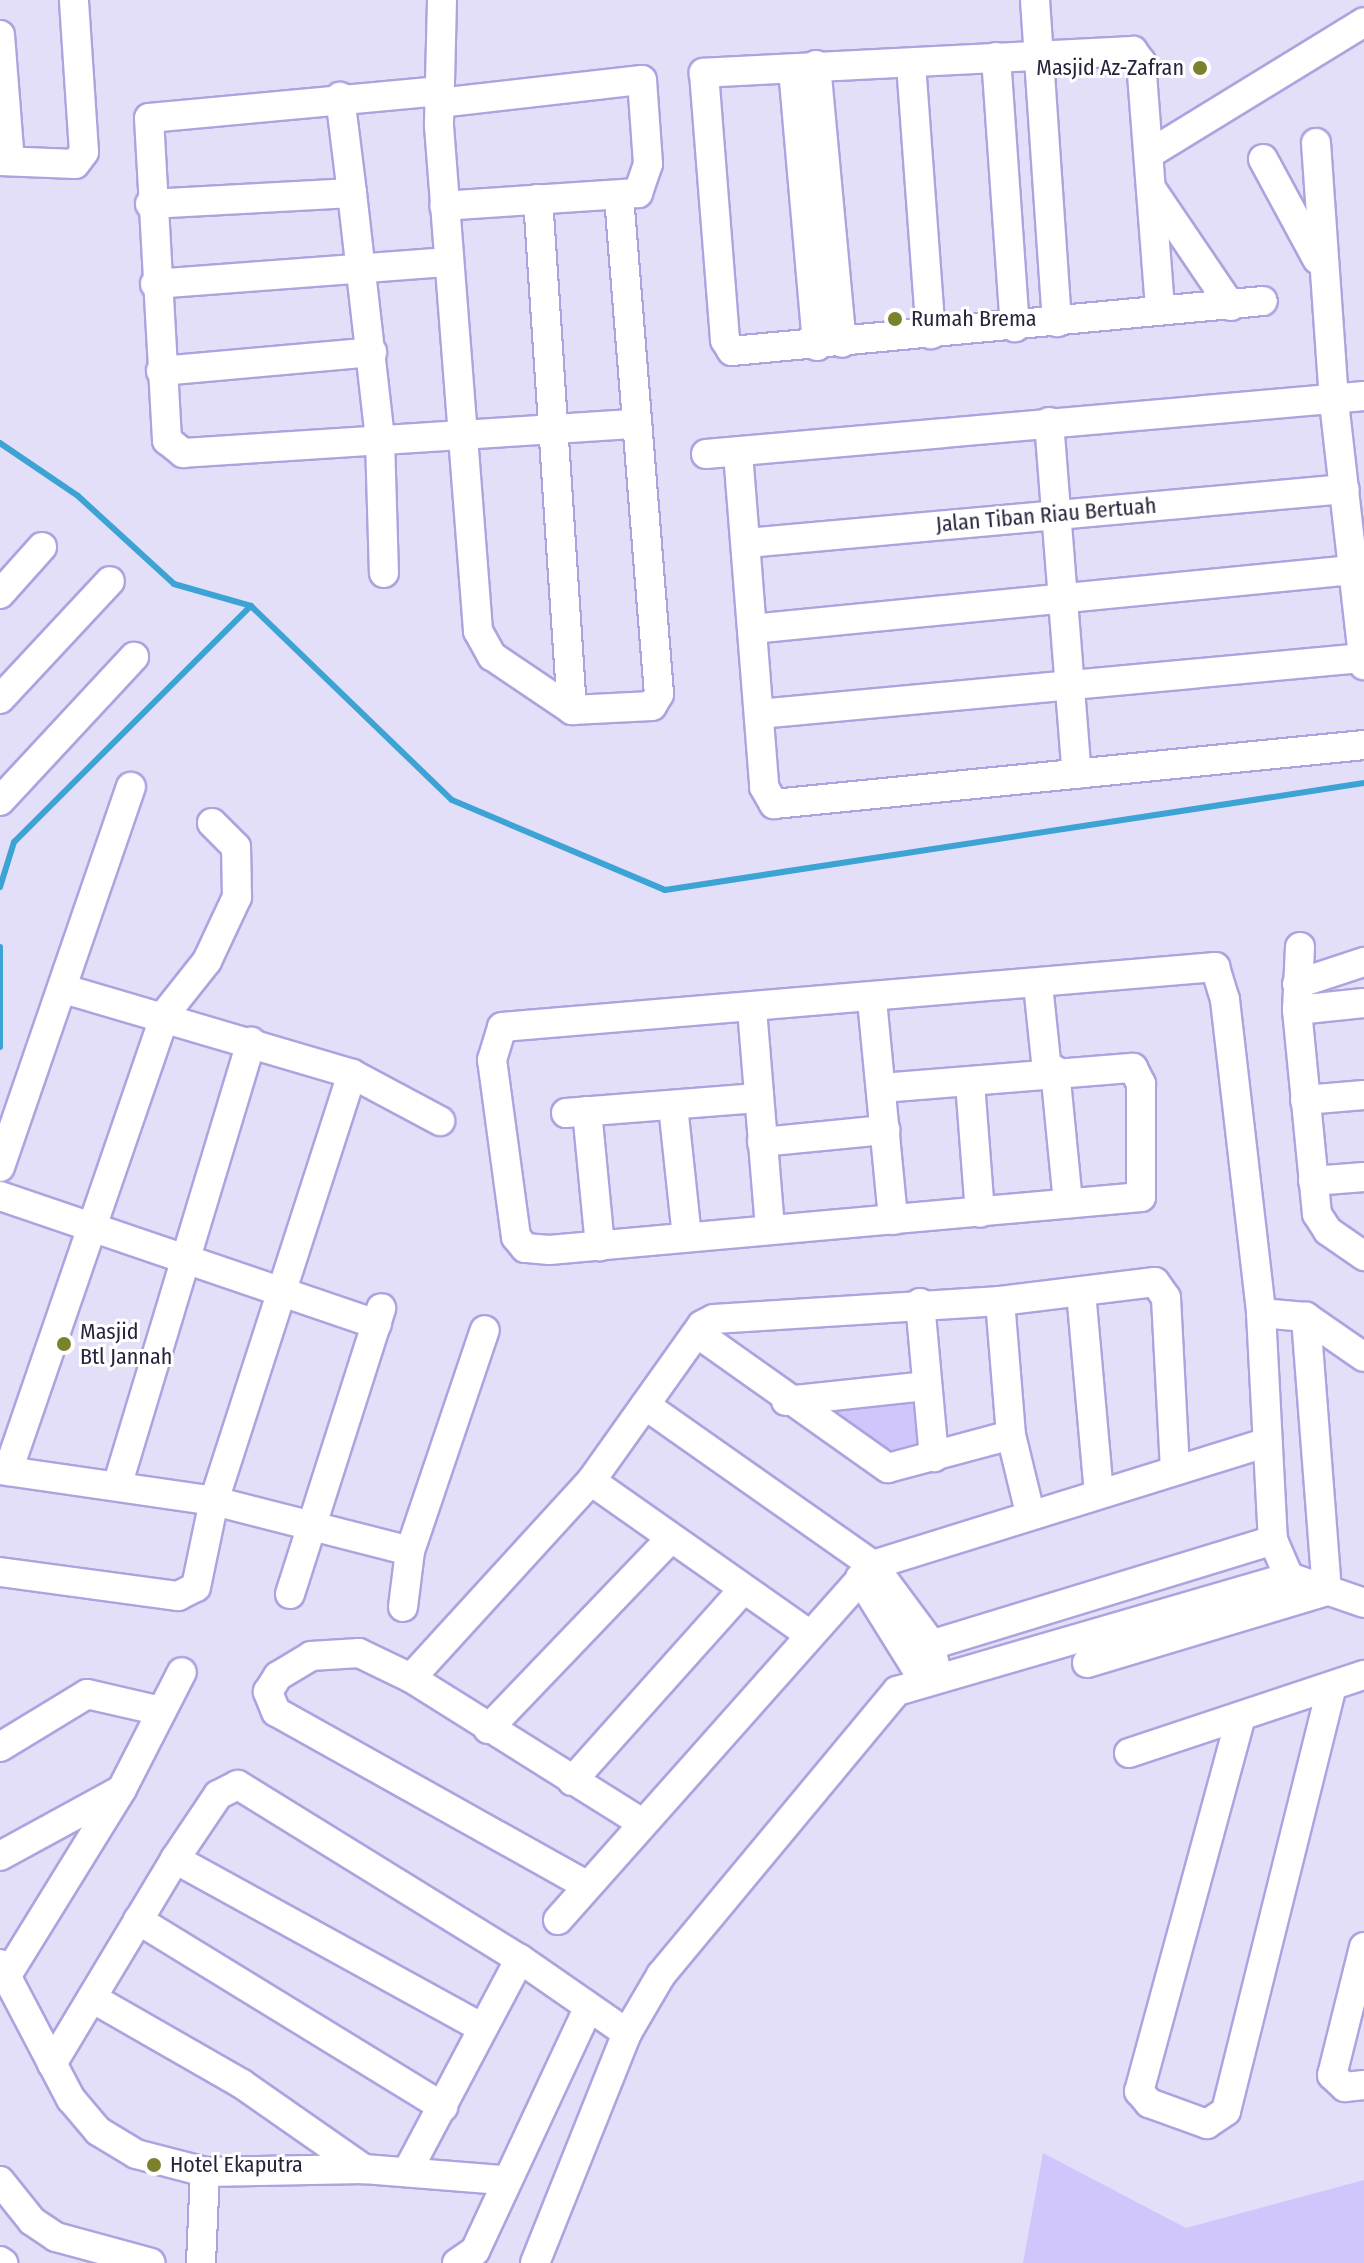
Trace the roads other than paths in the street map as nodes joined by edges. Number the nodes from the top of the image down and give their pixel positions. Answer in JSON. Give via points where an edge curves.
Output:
{"nodes":[{"id":1,"x":74,"y":0,"type":"edge"},
{"id":2,"x":442,"y":0,"type":"edge"},
{"id":3,"x":1035,"y":0,"type":"edge"},
{"id":4,"x":1364,"y":22,"type":"edge"},
{"id":5,"x":0,"y":35,"type":"edge"},
{"id":6,"x":1040,"y":56,"type":"junction"},
{"id":7,"x":996,"y":57,"type":"junction"},
{"id":8,"x":911,"y":64,"type":"junction"},
{"id":9,"x":804,"y":67,"type":"junction"},
{"id":10,"x":340,"y":97,"type":"junction"},
{"id":11,"x":440,"y":97,"type":"junction"},
{"id":12,"x":1316,"y":143,"type":"dead end"},
{"id":13,"x":1149,"y":154,"type":"junction"},
{"id":14,"x":1263,"y":159,"type":"dead end"},
{"id":15,"x":5,"y":161,"type":"edge"},
{"id":16,"x":1152,"y":190,"type":"junction"},
{"id":17,"x":352,"y":193,"type":"junction"},
{"id":18,"x":619,"y":197,"type":"junction"},
{"id":19,"x":538,"y":199,"type":"junction"},
{"id":20,"x":150,"y":204,"type":"junction"},
{"id":21,"x":444,"y":206,"type":"junction"},
{"id":22,"x":448,"y":262,"type":"junction"},
{"id":23,"x":1322,"y":267,"type":"junction"},
{"id":24,"x":357,"y":270,"type":"junction"},
{"id":25,"x":155,"y":284,"type":"junction"},
{"id":26,"x":1263,"y":301,"type":"dead end"},
{"id":27,"x":1231,"y":306,"type":"junction"},
{"id":28,"x":1160,"y":308,"type":"junction"},
{"id":29,"x":1057,"y":322,"type":"junction"},
{"id":30,"x":1015,"y":327,"type":"junction"},
{"id":31,"x":931,"y":334,"type":"junction"},
{"id":32,"x":829,"y":344,"type":"junction"},
{"id":33,"x":372,"y":352,"type":"junction"},
{"id":34,"x":161,"y":371,"type":"junction"},
{"id":35,"x":1364,"y":396,"type":"edge"},
{"id":36,"x":1334,"y":402,"type":"junction"},
{"id":37,"x":1049,"y":422,"type":"junction"},
{"id":38,"x":637,"y":424,"type":"junction"},
{"id":39,"x":554,"y":432,"type":"junction"},
{"id":40,"x":467,"y":438,"type":"junction"},
{"id":41,"x":380,"y":440,"type":"junction"},
{"id":42,"x":738,"y":453,"type":"junction"},
{"id":43,"x":706,"y":454,"type":"dead end"},
{"id":44,"x":1345,"y":489,"type":"junction"},
{"id":45,"x":1056,"y":513,"type":"junction"},
{"id":46,"x":747,"y":543,"type":"junction"},
{"id":47,"x":42,"y":547,"type":"dead end"},
{"id":48,"x":1352,"y":570,"type":"junction"},
{"id":49,"x":384,"y":573,"type":"dead end"},
{"id":50,"x":110,"y":581,"type":"dead end"},
{"id":51,"x":0,"y":594,"type":"edge"},
{"id":52,"x":1065,"y":602,"type":"junction"},
{"id":53,"x":752,"y":629,"type":"junction"},
{"id":54,"x":134,"y":657,"type":"dead end"},
{"id":55,"x":1363,"y":658,"type":"edge"},
{"id":56,"x":1364,"y":665,"type":"edge"},
{"id":57,"x":1071,"y":683,"type":"junction"},
{"id":58,"x":0,"y":699,"type":"edge"},
{"id":59,"x":572,"y":710,"type":"junction"},
{"id":60,"x":759,"y":714,"type":"junction"},
{"id":61,"x":1364,"y":745,"type":"edge"},
{"id":62,"x":1077,"y":774,"type":"junction"},
{"id":63,"x":131,"y":787,"type":"dead end"},
{"id":64,"x":0,"y":801,"type":"edge"},
{"id":65,"x":212,"y":823,"type":"dead end"},
{"id":66,"x":1300,"y":947,"type":"dead end"},
{"id":67,"x":1364,"y":962,"type":"edge"},
{"id":68,"x":1038,"y":985,"type":"junction"},
{"id":69,"x":64,"y":989,"type":"junction"},
{"id":70,"x":1297,"y":997,"type":"junction"},
{"id":71,"x":872,"y":1000,"type":"junction"},
{"id":72,"x":1364,"y":1003,"type":"edge"},
{"id":73,"x":752,"y":1009,"type":"junction"},
{"id":74,"x":165,"y":1014,"type":"junction"},
{"id":75,"x":251,"y":1042,"type":"junction"},
{"id":76,"x":1051,"y":1071,"type":"junction"},
{"id":77,"x":352,"y":1074,"type":"junction"},
{"id":78,"x":970,"y":1083,"type":"junction"},
{"id":79,"x":882,"y":1088,"type":"junction"},
{"id":80,"x":1364,"y":1095,"type":"edge"},
{"id":81,"x":757,"y":1098,"type":"junction"},
{"id":82,"x":1305,"y":1100,"type":"junction"},
{"id":83,"x":673,"y":1106,"type":"junction"},
{"id":84,"x":440,"y":1121,"type":"dead end"},
{"id":85,"x":885,"y":1130,"type":"junction"},
{"id":86,"x":762,"y":1142,"type":"junction"},
{"id":87,"x":0,"y":1167,"type":"edge"},
{"id":88,"x":1364,"y":1177,"type":"edge"},
{"id":89,"x":1313,"y":1181,"type":"junction"},
{"id":90,"x":0,"y":1196,"type":"edge"},
{"id":91,"x":1068,"y":1203,"type":"junction"},
{"id":92,"x":980,"y":1213,"type":"junction"},
{"id":93,"x":893,"y":1220,"type":"junction"},
{"id":94,"x":93,"y":1227,"type":"junction"},
{"id":95,"x":770,"y":1227,"type":"junction"},
{"id":96,"x":687,"y":1237,"type":"junction"},
{"id":97,"x":600,"y":1246,"type":"junction"},
{"id":98,"x":1364,"y":1256,"type":"edge"},
{"id":99,"x":183,"y":1260,"type":"junction"},
{"id":100,"x":1081,"y":1292,"type":"junction"},
{"id":101,"x":279,"y":1296,"type":"junction"},
{"id":102,"x":1000,"y":1301,"type":"junction"},
{"id":103,"x":920,"y":1303,"type":"junction"},
{"id":104,"x":1261,"y":1313,"type":"junction"},
{"id":105,"x":1306,"y":1317,"type":"junction"},
{"id":106,"x":485,"y":1330,"type":"dead end"},
{"id":107,"x":697,"y":1333,"type":"junction"},
{"id":108,"x":1364,"y":1357,"type":"edge"},
{"id":109,"x":927,"y":1386,"type":"junction"},
{"id":110,"x":786,"y":1401,"type":"junction"},
{"id":111,"x":645,"y":1405,"type":"junction"},
{"id":112,"x":1011,"y":1435,"type":"junction"},
{"id":113,"x":1267,"y":1442,"type":"junction"},
{"id":114,"x":934,"y":1457,"type":"junction"},
{"id":115,"x":1175,"y":1468,"type":"junction"},
{"id":116,"x":4,"y":1471,"type":"edge"},
{"id":117,"x":591,"y":1481,"type":"junction"},
{"id":118,"x":118,"y":1483,"type":"junction"},
{"id":119,"x":1099,"y":1492,"type":"junction"},
{"id":120,"x":214,"y":1501,"type":"junction"},
{"id":121,"x":1030,"y":1513,"type":"junction"},
{"id":122,"x":312,"y":1524,"type":"junction"},
{"id":123,"x":670,"y":1539,"type":"junction"},
{"id":124,"x":1273,"y":1540,"type":"junction"},
{"id":125,"x":410,"y":1551,"type":"junction"},
{"id":126,"x":861,"y":1566,"type":"junction"},
{"id":127,"x":0,"y":1572,"type":"edge"},
{"id":128,"x":1289,"y":1577,"type":"junction"},
{"id":129,"x":742,"y":1591,"type":"junction"},
{"id":130,"x":1327,"y":1591,"type":"junction"},
{"id":131,"x":290,"y":1594,"type":"dead end"},
{"id":132,"x":1364,"y":1603,"type":"edge"},
{"id":133,"x":403,"y":1607,"type":"dead end"},
{"id":134,"x":809,"y":1634,"type":"junction"},
{"id":135,"x":921,"y":1646,"type":"junction"},
{"id":136,"x":1087,"y":1663,"type":"dead end"},
{"id":137,"x":182,"y":1672,"type":"dead end"},
{"id":138,"x":1364,"y":1675,"type":"edge"},
{"id":139,"x":928,"y":1677,"type":"junction"},
{"id":140,"x":411,"y":1678,"type":"junction"},
{"id":141,"x":1332,"y":1686,"type":"junction"},
{"id":142,"x":157,"y":1710,"type":"junction"},
{"id":143,"x":1240,"y":1720,"type":"junction"},
{"id":144,"x":488,"y":1729,"type":"junction"},
{"id":145,"x":0,"y":1747,"type":"edge"},
{"id":146,"x":1129,"y":1753,"type":"dead end"},
{"id":147,"x":572,"y":1781,"type":"junction"},
{"id":148,"x":122,"y":1789,"type":"junction"},
{"id":149,"x":641,"y":1822,"type":"junction"},
{"id":150,"x":0,"y":1856,"type":"edge"},
{"id":151,"x":175,"y":1859,"type":"junction"},
{"id":152,"x":586,"y":1885,"type":"junction"},
{"id":153,"x":138,"y":1920,"type":"junction"},
{"id":154,"x":558,"y":1920,"type":"dead end"},
{"id":155,"x":1364,"y":1947,"type":"edge"},
{"id":156,"x":520,"y":1959,"type":"junction"},
{"id":157,"x":3,"y":1970,"type":"edge"},
{"id":158,"x":92,"y":1998,"type":"junction"},
{"id":159,"x":589,"y":2007,"type":"junction"},
{"id":160,"x":482,"y":2028,"type":"junction"},
{"id":161,"x":627,"y":2033,"type":"junction"},
{"id":162,"x":52,"y":2064,"type":"junction"},
{"id":163,"x":1364,"y":2085,"type":"edge"},
{"id":164,"x":443,"y":2107,"type":"junction"},
{"id":165,"x":364,"y":2169,"type":"junction"},
{"id":166,"x":205,"y":2172,"type":"junction"},
{"id":167,"x":407,"y":2172,"type":"junction"},
{"id":168,"x":502,"y":2180,"type":"junction"},
{"id":169,"x":0,"y":2181,"type":"edge"},
{"id":170,"x":151,"y":2263,"type":"edge"},
{"id":171,"x":201,"y":2263,"type":"edge"},
{"id":172,"x":457,"y":2263,"type":"edge"},
{"id":173,"x":535,"y":2263,"type":"edge"}],
"edges":[{"from":1,"to":15,"type":"street","via":[[84,152],[75,164]]},
{"from":2,"to":11,"type":"street"},
{"from":3,"to":6,"type":"street"},
{"from":4,"to":13,"type":"street"},
{"from":5,"to":15,"type":"street"},
{"from":6,"to":7,"type":"street"},
{"from":6,"to":13,"type":"street","via":[[1133,51],[1141,62]]},
{"from":6,"to":29,"type":"street"},
{"from":7,"to":8,"type":"street"},
{"from":7,"to":30,"type":"street"},
{"from":8,"to":9,"type":"street"},
{"from":8,"to":31,"type":"street"},
{"from":9,"to":32,"type":"street"},
{"from":9,"to":32,"type":"street","via":[[704,73],[723,322],[732,351]]},
{"from":10,"to":11,"type":"street"},
{"from":10,"to":17,"type":"street"},
{"from":10,"to":20,"type":"street","via":[[151,115]]},
{"from":11,"to":18,"type":"street","via":[[642,80],[647,177],[638,193]]},
{"from":11,"to":21,"type":"street"},
{"from":12,"to":23,"type":"street"},
{"from":13,"to":16,"type":"street"},
{"from":14,"to":23,"type":"street"},
{"from":16,"to":27,"type":"street"},
{"from":16,"to":28,"type":"street"},
{"from":17,"to":20,"type":"street"},
{"from":17,"to":24,"type":"street"},
{"from":18,"to":19,"type":"street"},
{"from":18,"to":38,"type":"street"},
{"from":19,"to":21,"type":"street"},
{"from":19,"to":39,"type":"street"},
{"from":20,"to":25,"type":"street"},
{"from":21,"to":22,"type":"street"},
{"from":22,"to":24,"type":"street"},
{"from":22,"to":40,"type":"street"},
{"from":23,"to":36,"type":"street"},
{"from":24,"to":25,"type":"street"},
{"from":24,"to":33,"type":"street"},
{"from":25,"to":34,"type":"street"},
{"from":26,"to":27,"type":"street"},
{"from":27,"to":28,"type":"street"},
{"from":28,"to":29,"type":"street"},
{"from":29,"to":30,"type":"street"},
{"from":30,"to":31,"type":"street"},
{"from":31,"to":32,"type":"street"},
{"from":33,"to":34,"type":"street"},
{"from":33,"to":41,"type":"street"},
{"from":34,"to":41,"type":"street","via":[[167,440],[183,453]]},
{"from":35,"to":36,"type":"street"},
{"from":36,"to":37,"type":"street"},
{"from":36,"to":44,"type":"street"},
{"from":37,"to":42,"type":"street"},
{"from":37,"to":45,"type":"street"},
{"from":38,"to":39,"type":"street"},
{"from":38,"to":59,"type":"street","via":[[659,694],[652,706]]},
{"from":39,"to":40,"type":"street"},
{"from":39,"to":59,"type":"street"},
{"from":40,"to":41,"type":"street"},
{"from":40,"to":59,"type":"street","via":[[482,645]]},
{"from":41,"to":49,"type":"street"},
{"from":42,"to":43,"type":"street"},
{"from":42,"to":46,"type":"street"},
{"from":44,"to":45,"type":"street","name":"Jalan Tiban Riau Bertuah"},
{"from":44,"to":48,"type":"street"},
{"from":45,"to":46,"type":"street","name":"Jalan Tiban Riau Bertuah"},
{"from":45,"to":52,"type":"street"},
{"from":46,"to":53,"type":"street"},
{"from":47,"to":51,"type":"street"},
{"from":48,"to":52,"type":"street"},
{"from":48,"to":55,"type":"street"},
{"from":50,"to":58,"type":"street"},
{"from":52,"to":53,"type":"street"},
{"from":52,"to":57,"type":"street"},
{"from":53,"to":60,"type":"street"},
{"from":54,"to":64,"type":"street"},
{"from":55,"to":56,"type":"street"},
{"from":55,"to":57,"type":"street"},
{"from":57,"to":60,"type":"street"},
{"from":57,"to":62,"type":"street"},
{"from":60,"to":62,"type":"street","via":[[764,787],[774,804]]},
{"from":61,"to":62,"type":"street"},
{"from":63,"to":69,"type":"street"},
{"from":65,"to":74,"type":"street","via":[[236,847],[237,897],[207,961]]},
{"from":66,"to":70,"type":"street"},
{"from":67,"to":70,"type":"street"},
{"from":68,"to":71,"type":"street"},
{"from":68,"to":76,"type":"street"},
{"from":68,"to":104,"type":"street","via":[[1195,964],[1219,971]]},
{"from":69,"to":74,"type":"street"},
{"from":69,"to":87,"type":"street"},
{"from":70,"to":72,"type":"street"},
{"from":70,"to":82,"type":"street"},
{"from":71,"to":73,"type":"street"},
{"from":71,"to":79,"type":"street"},
{"from":73,"to":81,"type":"street"},
{"from":73,"to":97,"type":"street","via":[[531,1022],[496,1033],[492,1060],[519,1243],[533,1250]]},
{"from":74,"to":75,"type":"street"},
{"from":74,"to":94,"type":"street"},
{"from":75,"to":77,"type":"street"},
{"from":75,"to":99,"type":"street"},
{"from":76,"to":78,"type":"street"},
{"from":76,"to":91,"type":"street"},
{"from":76,"to":91,"type":"street","via":[[1133,1068],[1141,1084],[1141,1197]]},
{"from":77,"to":84,"type":"street"},
{"from":77,"to":101,"type":"street"},
{"from":78,"to":79,"type":"street"},
{"from":78,"to":92,"type":"street"},
{"from":79,"to":85,"type":"street"},
{"from":80,"to":82,"type":"street"},
{"from":81,"to":83,"type":"street"},
{"from":81,"to":86,"type":"street"},
{"from":82,"to":89,"type":"street"},
{"from":83,"to":96,"type":"street"},
{"from":83,"to":97,"type":"street","via":[[576,1112]]},
{"from":85,"to":86,"type":"street"},
{"from":85,"to":93,"type":"street"},
{"from":86,"to":95,"type":"street"},
{"from":88,"to":89,"type":"street"},
{"from":89,"to":98,"type":"street","via":[[1322,1224]]},
{"from":90,"to":94,"type":"street"},
{"from":91,"to":92,"type":"street"},
{"from":92,"to":93,"type":"street"},
{"from":93,"to":95,"type":"street"},
{"from":94,"to":99,"type":"street"},
{"from":94,"to":116,"type":"street"},
{"from":95,"to":96,"type":"street"},
{"from":96,"to":97,"type":"street"},
{"from":99,"to":101,"type":"street"},
{"from":99,"to":118,"type":"street"},
{"from":100,"to":102,"type":"street"},
{"from":100,"to":115,"type":"street","via":[[1144,1281],[1164,1289]]},
{"from":100,"to":119,"type":"street"},
{"from":101,"to":120,"type":"street"},
{"from":101,"to":122,"type":"street","via":[[379,1316]]},
{"from":102,"to":103,"type":"street"},
{"from":102,"to":112,"type":"street"},
{"from":103,"to":107,"type":"street","via":[[728,1317]]},
{"from":103,"to":109,"type":"street"},
{"from":104,"to":105,"type":"street"},
{"from":104,"to":113,"type":"street"},
{"from":105,"to":108,"type":"street"},
{"from":105,"to":130,"type":"street"},
{"from":106,"to":125,"type":"street"},
{"from":107,"to":110,"type":"street"},
{"from":107,"to":111,"type":"street"},
{"from":109,"to":110,"type":"street"},
{"from":109,"to":114,"type":"street"},
{"from":110,"to":114,"type":"street","via":[[879,1465],[895,1468]]},
{"from":111,"to":117,"type":"street"},
{"from":111,"to":126,"type":"street"},
{"from":112,"to":114,"type":"street"},
{"from":112,"to":121,"type":"street"},
{"from":113,"to":115,"type":"street"},
{"from":113,"to":124,"type":"street"},
{"from":115,"to":119,"type":"street"},
{"from":116,"to":118,"type":"street"},
{"from":117,"to":123,"type":"street"},
{"from":117,"to":140,"type":"street"},
{"from":118,"to":120,"type":"street"},
{"from":119,"to":121,"type":"street"},
{"from":120,"to":122,"type":"street"},
{"from":120,"to":127,"type":"street","via":[[188,1594]]},
{"from":121,"to":126,"type":"street"},
{"from":122,"to":125,"type":"street"},
{"from":122,"to":131,"type":"street"},
{"from":123,"to":129,"type":"street"},
{"from":123,"to":144,"type":"street"},
{"from":124,"to":128,"type":"street"},
{"from":124,"to":135,"type":"street"},
{"from":125,"to":133,"type":"street"},
{"from":126,"to":134,"type":"street"},
{"from":126,"to":135,"type":"street"},
{"from":128,"to":130,"type":"street"},
{"from":128,"to":139,"type":"street"},
{"from":129,"to":134,"type":"street"},
{"from":129,"to":147,"type":"street"},
{"from":130,"to":132,"type":"street"},
{"from":130,"to":136,"type":"street"},
{"from":134,"to":149,"type":"street"},
{"from":135,"to":139,"type":"street"},
{"from":137,"to":142,"type":"street"},
{"from":138,"to":141,"type":"street"},
{"from":139,"to":161,"type":"street","via":[[889,1697],[686,1937]]},
{"from":140,"to":144,"type":"street"},
{"from":140,"to":152,"type":"street","via":[[359,1653],[311,1656],[289,1664],[268,1698],[276,1712]]},
{"from":141,"to":143,"type":"street"},
{"from":141,"to":143,"type":"street","via":[[1226,2111],[1207,2124],[1149,2103],[1139,2091]]},
{"from":142,"to":145,"type":"street","via":[[87,1694]]},
{"from":142,"to":148,"type":"street"},
{"from":143,"to":146,"type":"street"},
{"from":144,"to":147,"type":"street"},
{"from":147,"to":149,"type":"street"},
{"from":148,"to":150,"type":"street"},
{"from":148,"to":157,"type":"street"},
{"from":149,"to":152,"type":"street"},
{"from":151,"to":153,"type":"street"},
{"from":151,"to":156,"type":"street","via":[[218,1795],[244,1787]]},
{"from":151,"to":160,"type":"street"},
{"from":152,"to":154,"type":"street"},
{"from":153,"to":158,"type":"street"},
{"from":153,"to":164,"type":"street"},
{"from":155,"to":163,"type":"street","via":[[1332,2075],[1345,2087]]},
{"from":156,"to":159,"type":"street"},
{"from":156,"to":160,"type":"street"},
{"from":157,"to":162,"type":"street"},
{"from":158,"to":162,"type":"street"},
{"from":158,"to":165,"type":"street","via":[[242,2084]]},
{"from":159,"to":161,"type":"street"},
{"from":159,"to":168,"type":"street"},
{"from":160,"to":164,"type":"street"},
{"from":161,"to":173,"type":"street"},
{"from":162,"to":166,"type":"street","via":[[84,2117],[114,2144]]},
{"from":164,"to":167,"type":"street"},
{"from":165,"to":166,"type":"street"},
{"from":165,"to":167,"type":"street"},
{"from":166,"to":171,"type":"street"},
{"from":167,"to":168,"type":"street"},
{"from":168,"to":172,"type":"street","via":[[475,2251]]},
{"from":169,"to":170,"type":"street","via":[[32,2221],[56,2237]]}]}
